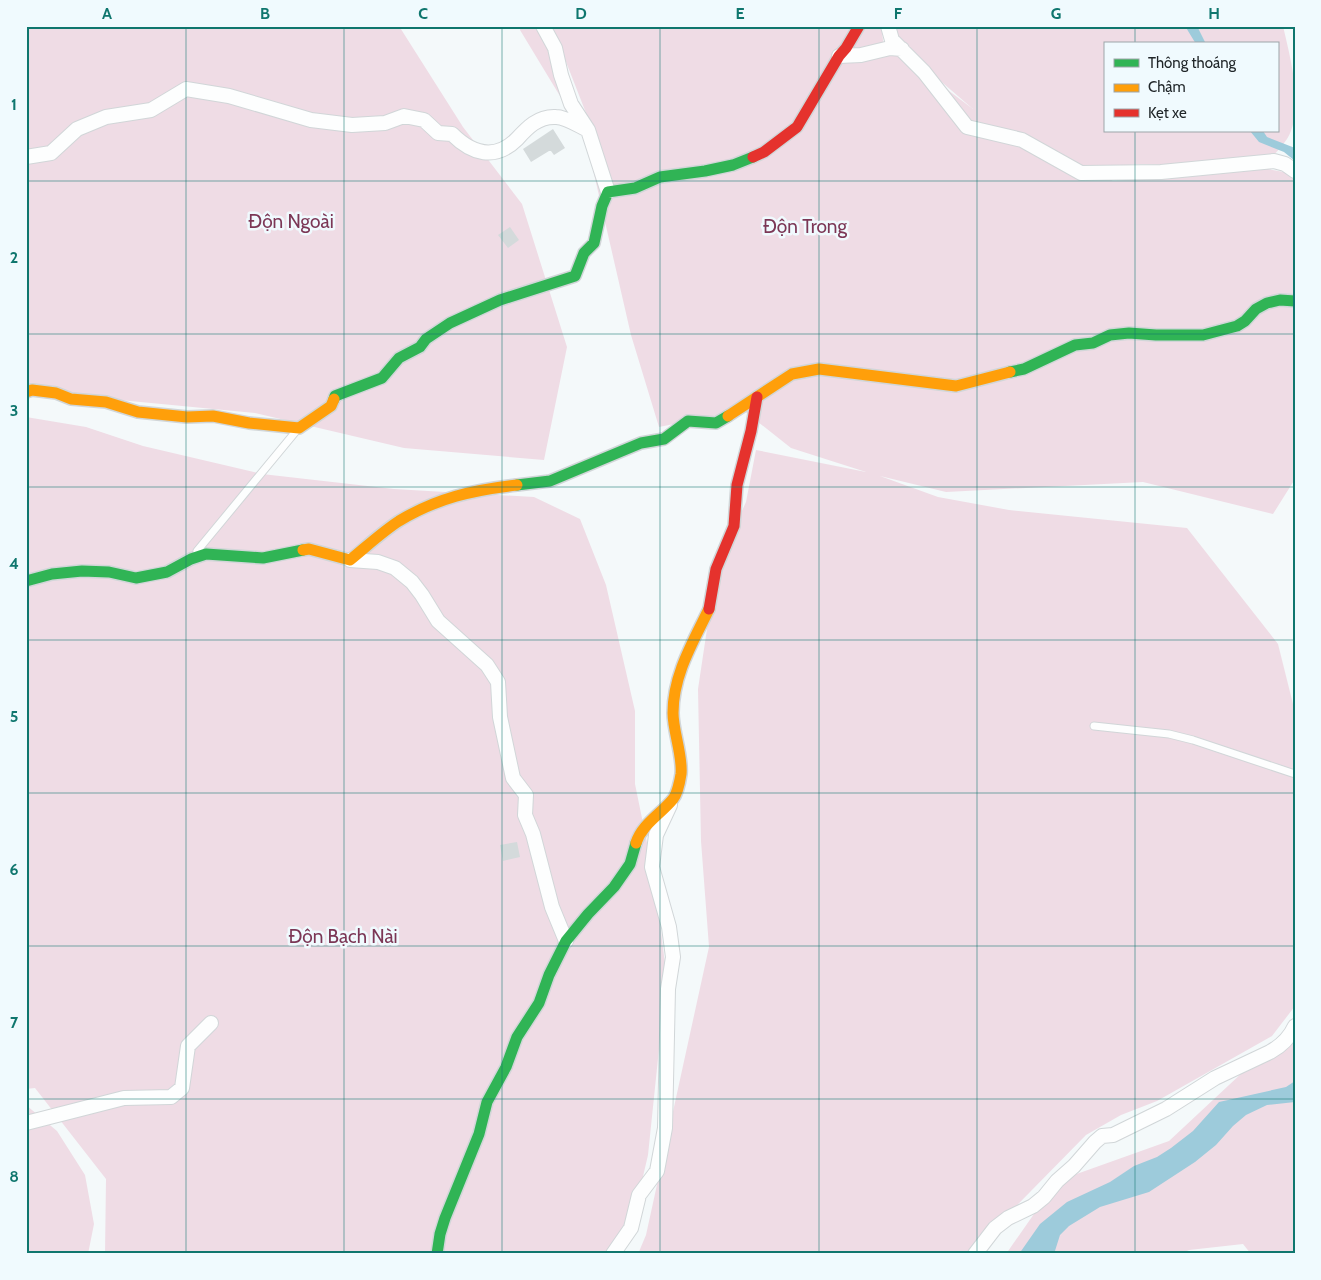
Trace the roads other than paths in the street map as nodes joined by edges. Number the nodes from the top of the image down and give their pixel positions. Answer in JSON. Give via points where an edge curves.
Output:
{"nodes":[{"id":1,"x":543,"y":26,"type":"edge"},
{"id":2,"x":859,"y":26,"type":"edge"},
{"id":3,"x":888,"y":26,"type":"edge"},
{"id":4,"x":902,"y":48,"type":"junction"},
{"id":5,"x":839,"y":56,"type":"junction"},
{"id":6,"x":588,"y":130,"type":"junction"},
{"id":7,"x":26,"y":157,"type":"edge"},
{"id":8,"x":1295,"y":171,"type":"edge"},
{"id":9,"x":608,"y":192,"type":"junction"},
{"id":10,"x":1295,"y":301,"type":"edge"},
{"id":11,"x":26,"y":392,"type":"edge"},
{"id":12,"x":757,"y":397,"type":"junction"},
{"id":13,"x":299,"y":428,"type":"junction"},
{"id":14,"x":191,"y":559,"type":"junction"},
{"id":15,"x":350,"y":560,"type":"junction"},
{"id":16,"x":26,"y":581,"type":"edge"},
{"id":17,"x":1094,"y":726,"type":"dead end"},
{"id":18,"x":1295,"y":774,"type":"edge"},
{"id":19,"x":674,"y":798,"type":"junction"},
{"id":20,"x":566,"y":941,"type":"junction"},
{"id":21,"x":211,"y":1023,"type":"dead end"},
{"id":22,"x":1295,"y":1026,"type":"edge"},
{"id":23,"x":26,"y":1123,"type":"edge"},
{"id":24,"x":437,"y":1254,"type":"edge"},
{"id":25,"x":613,"y":1254,"type":"edge"},
{"id":26,"x":975,"y":1254,"type":"edge"}],
"edges":[{"from":1,"to":6,"type":"street","via":[[555,48],[571,104]]},
{"from":2,"to":5,"type":"street"},
{"from":3,"to":4,"type":"street","via":[[892,40]]},
{"from":4,"to":5,"type":"street","via":[[861,56]]},
{"from":4,"to":8,"type":"street","via":[[967,127],[1022,140],[1081,173],[1161,172],[1274,162]]},
{"from":5,"to":9,"type":"street","via":[[797,127],[764,152],[733,165],[660,177],[635,188]]},
{"from":6,"to":7,"type":"street","via":[[556,117],[543,119],[504,149],[482,153],[463,145],[452,134],[438,133],[424,120],[404,116],[385,123],[352,125],[311,120],[230,96],[186,89],[151,110],[106,117],[77,129],[51,153]]},
{"from":6,"to":9,"type":"street"},
{"from":9,"to":13,"type":"street","via":[[594,243],[584,253],[575,276],[500,300],[450,324],[399,358],[382,378],[335,396],[331,406]]},
{"from":10,"to":12,"type":"street","via":[[1267,303],[1237,326],[1203,335],[1110,335],[1093,343],[1075,345],[1024,370],[956,386],[819,369],[792,374]]},
{"from":11,"to":13,"type":"street","via":[[56,393],[71,399],[106,402],[138,412],[215,417]]},
{"from":12,"to":15,"type":"street","via":[[716,423],[688,421],[664,439],[641,443],[550,481],[454,495],[430,504],[398,522]]},
{"from":12,"to":19,"type":"street","via":[[736,485],[734,526],[716,569],[709,608],[683,662],[676,691],[673,713],[682,773]]},
{"from":13,"to":14,"type":"lane"},
{"from":14,"to":15,"type":"street","via":[[206,554],[263,558],[309,549]]},
{"from":14,"to":16,"type":"street","via":[[166,572],[136,578],[82,571]]},
{"from":15,"to":20,"type":"street","via":[[378,562],[395,568],[412,582],[438,621],[487,665],[498,682],[500,717],[513,778],[526,795],[525,816],[534,834],[552,907]]},
{"from":17,"to":18,"type":"lane","via":[[1185,738]]},
{"from":19,"to":20,"type":"street","via":[[655,815],[638,838],[630,864],[614,887]]},
{"from":19,"to":25,"type":"street","via":[[656,836],[652,867],[669,927],[673,957],[668,988],[665,1128],[657,1171],[638,1195],[631,1228]]},
{"from":20,"to":24,"type":"street","via":[[548,975],[540,1003],[517,1037],[506,1068],[486,1102],[479,1134],[442,1226]]},
{"from":21,"to":23,"type":"street","via":[[188,1046],[182,1088],[171,1097],[124,1098]]},
{"from":22,"to":26,"type":"street","via":[[1279,1047],[1215,1078],[1166,1109],[1113,1135],[1102,1136],[1033,1206],[995,1228]]}]}
